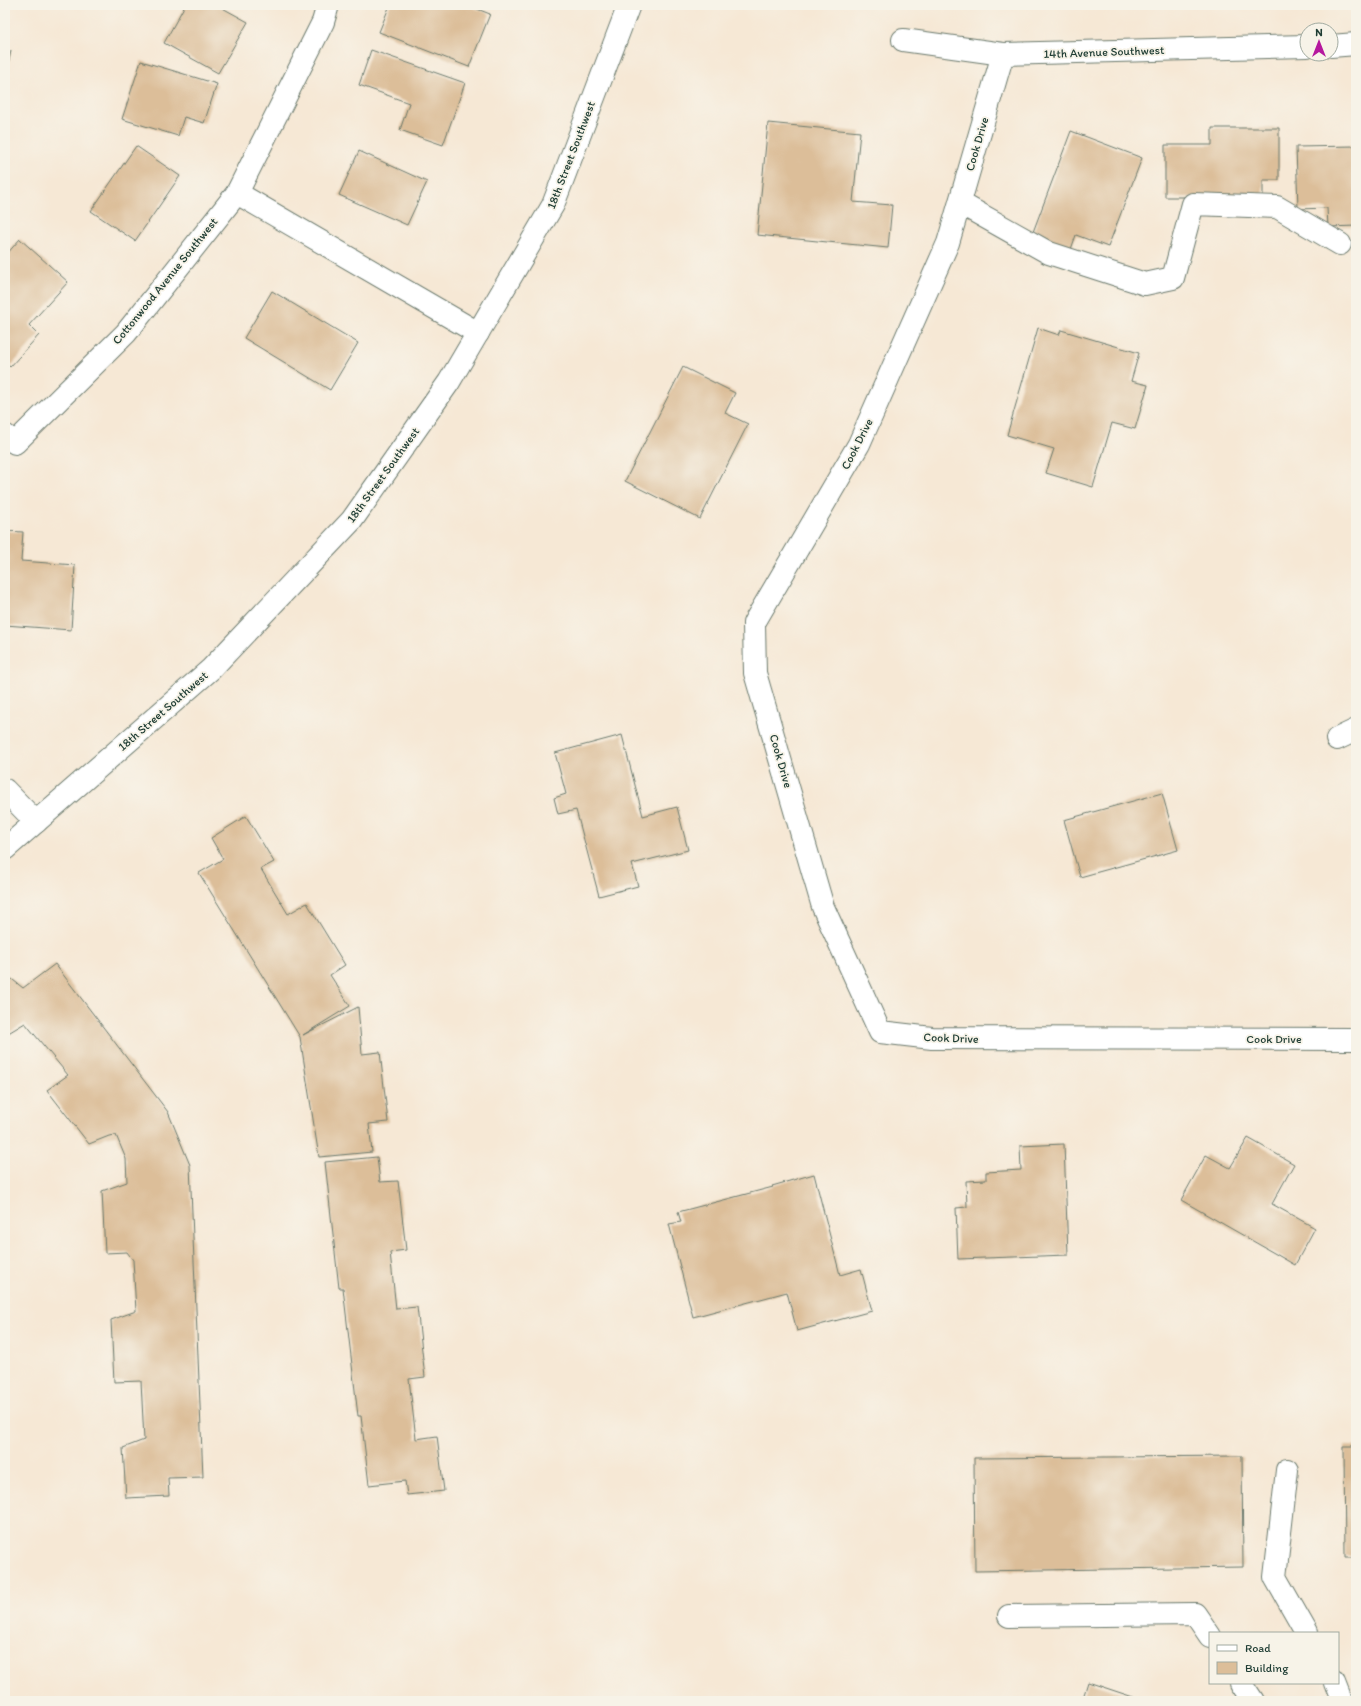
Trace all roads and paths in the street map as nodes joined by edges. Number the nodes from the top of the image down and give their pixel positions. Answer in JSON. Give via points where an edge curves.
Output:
{"nodes":[{"id":1,"x":328,"y":5,"type":"edge"},
{"id":2,"x":629,"y":5,"type":"edge"},
{"id":3,"x":903,"y":40,"type":"dead end"},
{"id":4,"x":1356,"y":44,"type":"edge"},
{"id":5,"x":1339,"y":45,"type":"edge"},
{"id":6,"x":1299,"y":46,"type":"edge"},
{"id":7,"x":1004,"y":54,"type":"junction"},
{"id":8,"x":237,"y":192,"type":"junction"},
{"id":9,"x":960,"y":203,"type":"junction"},
{"id":10,"x":1340,"y":244,"type":"dead end"},
{"id":11,"x":478,"y":333,"type":"junction"},
{"id":12,"x":5,"y":435,"type":"edge"},
{"id":13,"x":5,"y":790,"type":"edge"},
{"id":14,"x":36,"y":822,"type":"junction"},
{"id":15,"x":5,"y":848,"type":"edge"},
{"id":16,"x":1356,"y":1039,"type":"edge"},
{"id":17,"x":1287,"y":1470,"type":"dead end"},
{"id":18,"x":1010,"y":1616,"type":"dead end"},
{"id":19,"x":1306,"y":1632,"type":"edge"},
{"id":20,"x":1209,"y":1635,"type":"edge"},
{"id":21,"x":1242,"y":1684,"type":"edge"},
{"id":22,"x":1334,"y":1684,"type":"edge"},
{"id":23,"x":1253,"y":1701,"type":"edge"},
{"id":24,"x":1341,"y":1701,"type":"edge"}],
"edges":[{"from":1,"to":8,"type":"street","name":"Cottonwood Avenue Southwest","via":[[323,22]]},
{"from":2,"to":11,"type":"street","name":"18th Street Southwest","via":[[553,206]]},
{"from":3,"to":7,"type":"street","name":"14th Avenue Southwest"},
{"from":4,"to":5,"type":"street"},
{"from":6,"to":7,"type":"street","name":"14th Avenue Southwest"},
{"from":7,"to":9,"type":"street","name":"Cook Drive"},
{"from":8,"to":11,"type":"street"},
{"from":8,"to":12,"type":"street","name":"Cottonwood Avenue Southwest","via":[[126,333],[15,443]]},
{"from":9,"to":10,"type":"street","via":[[1049,253],[1145,284],[1173,278],[1193,204],[1277,207]]},
{"from":9,"to":16,"type":"street","name":"Cook Drive","via":[[948,243],[859,444],[754,623],[755,673],[823,907],[880,1032],[932,1038]]},
{"from":11,"to":14,"type":"street","name":"18th Street Southwest","via":[[449,382],[352,520],[211,669]]},
{"from":13,"to":14,"type":"street"},
{"from":14,"to":15,"type":"street","name":"18th Street Southwest"},
{"from":17,"to":19,"type":"street","via":[[1275,1577]]},
{"from":18,"to":20,"type":"street","via":[[1195,1614]]},
{"from":21,"to":23,"type":"street"},
{"from":22,"to":24,"type":"street"}]}
